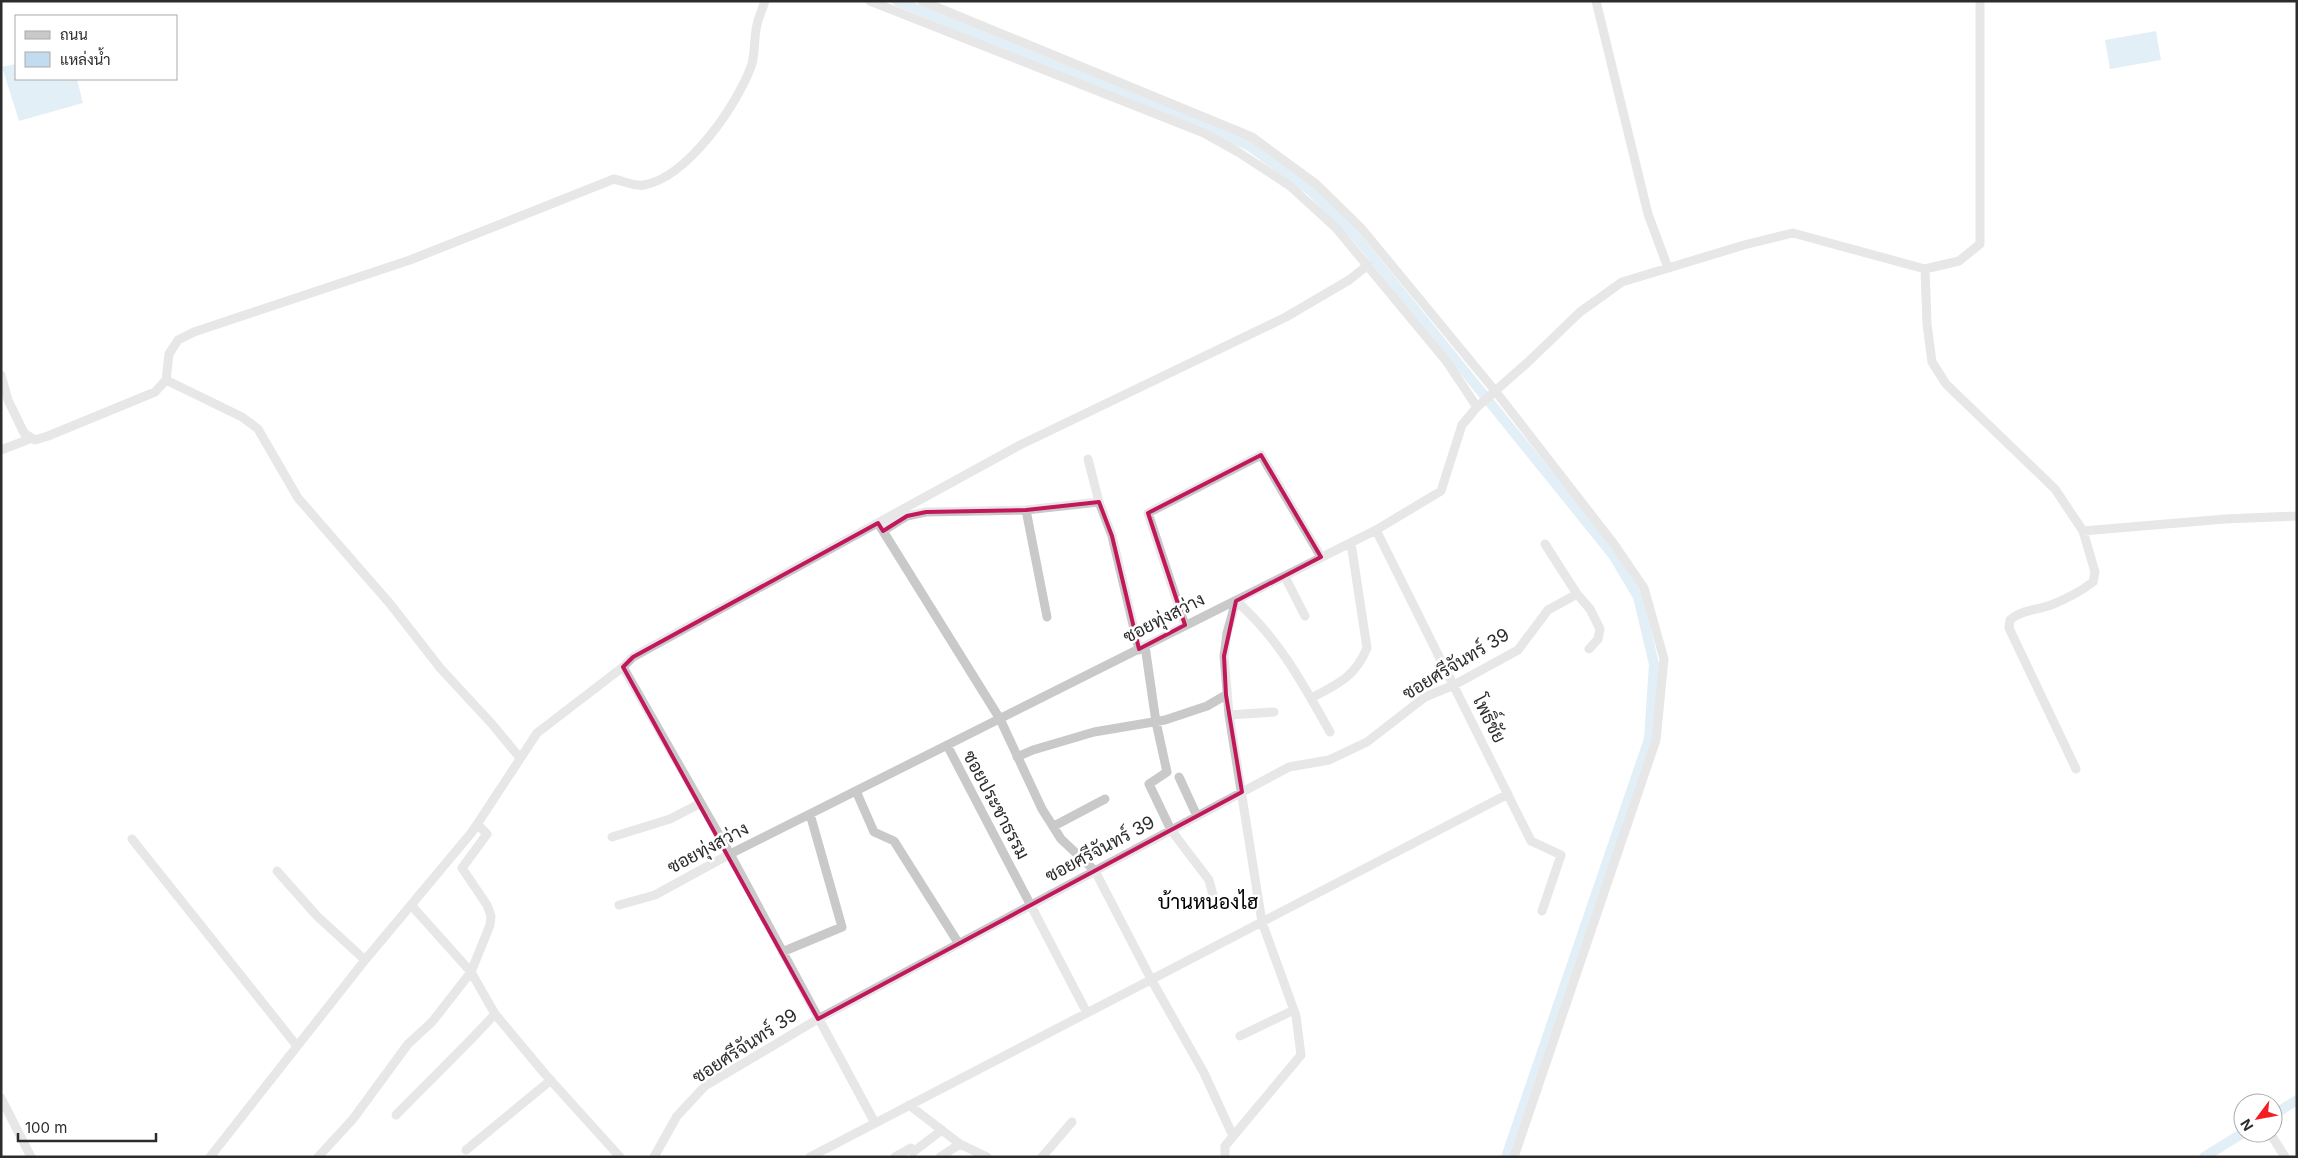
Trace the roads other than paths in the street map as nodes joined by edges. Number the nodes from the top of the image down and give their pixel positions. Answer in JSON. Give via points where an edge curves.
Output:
{"nodes":[{"id":1,"x":765,"y":1,"type":"edge"},
{"id":2,"x":870,"y":1,"type":"edge"},
{"id":3,"x":922,"y":1,"type":"edge"},
{"id":4,"x":1596,"y":1,"type":"edge"},
{"id":5,"x":1980,"y":1,"type":"edge"},
{"id":6,"x":1368,"y":265,"type":"junction"},
{"id":7,"x":1668,"y":268,"type":"junction"},
{"id":8,"x":1925,"y":270,"type":"junction"},
{"id":9,"x":1,"y":375,"type":"edge"},
{"id":10,"x":166,"y":380,"type":"junction"},
{"id":11,"x":1493,"y":394,"type":"junction"},
{"id":12,"x":1479,"y":405,"type":"junction"},
{"id":13,"x":32,"y":438,"type":"junction"},
{"id":14,"x":1,"y":450,"type":"edge"},
{"id":15,"x":1088,"y":459,"type":"dead end"},
{"id":16,"x":1099,"y":502,"type":"junction"},
{"id":17,"x":1026,"y":510,"type":"junction"},
{"id":18,"x":2297,"y":516,"type":"edge"},
{"id":19,"x":878,"y":523,"type":"junction"},
{"id":20,"x":1376,"y":530,"type":"junction"},
{"id":21,"x":883,"y":531,"type":"junction"},
{"id":22,"x":2083,"y":531,"type":"junction"},
{"id":23,"x":1351,"y":543,"type":"junction"},
{"id":24,"x":1545,"y":544,"type":"dead end"},
{"id":25,"x":1322,"y":558,"type":"junction"},
{"id":26,"x":1285,"y":577,"type":"junction"},
{"id":27,"x":1576,"y":594,"type":"junction"},
{"id":28,"x":1236,"y":600,"type":"junction"},
{"id":29,"x":1305,"y":616,"type":"dead end"},
{"id":30,"x":1047,"y":617,"type":"dead end"},
{"id":31,"x":1185,"y":625,"type":"junction"},
{"id":32,"x":1142,"y":648,"type":"junction"},
{"id":33,"x":1589,"y":649,"type":"dead end"},
{"id":34,"x":623,"y":667,"type":"junction"},
{"id":35,"x":1454,"y":685,"type":"junction"},
{"id":36,"x":1226,"y":695,"type":"junction"},
{"id":37,"x":1311,"y":698,"type":"junction"},
{"id":38,"x":1274,"y":712,"type":"dead end"},
{"id":39,"x":1229,"y":715,"type":"junction"},
{"id":40,"x":1000,"y":719,"type":"junction"},
{"id":41,"x":1156,"y":722,"type":"junction"},
{"id":42,"x":1330,"y":732,"type":"dead end"},
{"id":43,"x":947,"y":746,"type":"junction"},
{"id":44,"x":1017,"y":757,"type":"junction"},
{"id":45,"x":520,"y":758,"type":"junction"},
{"id":46,"x":2076,"y":769,"type":"dead end"},
{"id":47,"x":1179,"y":777,"type":"dead end"},
{"id":48,"x":856,"y":791,"type":"junction"},
{"id":49,"x":1242,"y":792,"type":"junction"},
{"id":50,"x":1508,"y":794,"type":"junction"},
{"id":51,"x":1105,"y":799,"type":"dead end"},
{"id":52,"x":701,"y":803,"type":"junction"},
{"id":53,"x":810,"y":814,"type":"junction"},
{"id":54,"x":1197,"y":816,"type":"junction"},
{"id":55,"x":477,"y":824,"type":"junction"},
{"id":56,"x":1054,"y":826,"type":"junction"},
{"id":57,"x":1171,"y":830,"type":"junction"},
{"id":58,"x":612,"y":837,"type":"dead end"},
{"id":59,"x":132,"y":839,"type":"dead end"},
{"id":60,"x":730,"y":854,"type":"junction"},
{"id":61,"x":277,"y":871,"type":"dead end"},
{"id":62,"x":1095,"y":871,"type":"junction"},
{"id":63,"x":1214,"y":899,"type":"dead end"},
{"id":64,"x":411,"y":905,"type":"junction"},
{"id":65,"x":619,"y":905,"type":"dead end"},
{"id":66,"x":1031,"y":905,"type":"junction"},
{"id":67,"x":1542,"y":911,"type":"dead end"},
{"id":68,"x":1262,"y":922,"type":"junction"},
{"id":69,"x":959,"y":944,"type":"junction"},
{"id":70,"x":782,"y":952,"type":"junction"},
{"id":71,"x":365,"y":960,"type":"junction"},
{"id":72,"x":470,"y":972,"type":"junction"},
{"id":73,"x":1151,"y":980,"type":"junction"},
{"id":74,"x":1294,"y":1010,"type":"junction"},
{"id":75,"x":1087,"y":1013,"type":"junction"},
{"id":76,"x":495,"y":1014,"type":"junction"},
{"id":77,"x":818,"y":1019,"type":"junction"},
{"id":78,"x":1240,"y":1036,"type":"dead end"},
{"id":79,"x":297,"y":1046,"type":"junction"},
{"id":80,"x":551,"y":1080,"type":"junction"},
{"id":81,"x":1,"y":1098,"type":"edge"},
{"id":82,"x":909,"y":1105,"type":"junction"},
{"id":83,"x":396,"y":1115,"type":"dead end"},
{"id":84,"x":1072,"y":1122,"type":"dead end"},
{"id":85,"x":875,"y":1123,"type":"junction"},
{"id":86,"x":942,"y":1130,"type":"junction"},
{"id":87,"x":1233,"y":1136,"type":"junction"},
{"id":88,"x":2276,"y":1143,"type":"edge"},
{"id":89,"x":960,"y":1144,"type":"junction"},
{"id":90,"x":466,"y":1150,"type":"dead end"},
{"id":91,"x":822,"y":1154,"type":"edge"},
{"id":92,"x":895,"y":1156,"type":"edge"},
{"id":93,"x":31,"y":1157,"type":"edge"},
{"id":94,"x":210,"y":1157,"type":"edge"},
{"id":95,"x":318,"y":1157,"type":"edge"},
{"id":96,"x":620,"y":1157,"type":"edge"},
{"id":97,"x":654,"y":1157,"type":"edge"},
{"id":98,"x":810,"y":1157,"type":"edge"},
{"id":99,"x":940,"y":1157,"type":"edge"},
{"id":100,"x":987,"y":1157,"type":"edge"},
{"id":101,"x":1042,"y":1157,"type":"edge"},
{"id":102,"x":1225,"y":1157,"type":"edge"},
{"id":103,"x":1514,"y":1157,"type":"edge"},
{"id":104,"x":2285,"y":1157,"type":"edge"}],
"edges":[{"from":1,"to":10,"type":"street","via":[[756,29],[755,52],[737,96],[712,133],[685,161],[661,179],[642,186],[614,180],[410,260],[194,332],[178,340],[169,354]]},
{"from":2,"to":6,"type":"street","via":[[1204,133],[1290,186],[1336,228]]},
{"from":3,"to":11,"type":"street","via":[[1252,138],[1316,184],[1362,229]]},
{"from":4,"to":7,"type":"street","via":[[1648,214]]},
{"from":5,"to":8,"type":"street","via":[[1980,244],[1958,262]]},
{"from":6,"to":12,"type":"street"},
{"from":6,"to":19,"type":"street","via":[[1286,317],[1020,445]]},
{"from":7,"to":8,"type":"street","name":"ซอยทุ่งสว่าง","via":[[1793,233]]},
{"from":7,"to":11,"type":"street","name":"ซอยทุ่งสว่าง","via":[[1622,282],[1587,307]]},
{"from":8,"to":22,"type":"street","via":[[1932,362],[1941,377],[2055,489]]},
{"from":9,"to":13,"type":"street","via":[[20,425]]},
{"from":10,"to":13,"type":"street","via":[[155,392],[48,436]]},
{"from":10,"to":45,"type":"street","via":[[242,417],[258,429],[298,498]]},
{"from":11,"to":12,"type":"street","name":"ซอยทุ่งสว่าง"},
{"from":11,"to":103,"type":"street","via":[[1614,544],[1644,588],[1664,659],[1656,740]]},
{"from":12,"to":20,"type":"street","name":"ซอยทุ่งสว่าง","via":[[1462,425],[1441,491]]},
{"from":13,"to":14,"type":"street"},
{"from":15,"to":16,"type":"street"},
{"from":16,"to":17,"type":"street"},
{"from":16,"to":32,"type":"street","via":[[1112,536]]},
{"from":17,"to":21,"type":"street","via":[[926,512],[907,516]]},
{"from":17,"to":30,"type":"street"},
{"from":18,"to":22,"type":"street"},
{"from":19,"to":21,"type":"street"},
{"from":19,"to":34,"type":"street","via":[[633,657]]},
{"from":20,"to":23,"type":"street","name":"ซอยทุ่งสว่าง"},
{"from":20,"to":35,"type":"street","name":"โพธิ์ชัย"},
{"from":21,"to":40,"type":"street"},
{"from":22,"to":46,"type":"street","via":[[2095,572],[2093,582],[2058,602],[2016,615],[2010,620],[2009,628]]},
{"from":23,"to":25,"type":"street","name":"ซอยทุ่งสว่าง"},
{"from":23,"to":37,"type":"street","via":[[1367,648],[1361,664],[1346,680]]},
{"from":24,"to":27,"type":"street"},
{"from":25,"to":26,"type":"street","name":"ซอยทุ่งสว่าง"},
{"from":25,"to":31,"type":"street","via":[[1261,455],[1148,513]]},
{"from":26,"to":28,"type":"street","name":"ซอยทุ่งสว่าง"},
{"from":26,"to":29,"type":"street"},
{"from":27,"to":33,"type":"street","via":[[1590,609],[1600,629],[1598,639]]},
{"from":27,"to":35,"type":"street","name":"ซอยศรีจันทร์ 39","via":[[1548,610],[1518,650]]},
{"from":28,"to":31,"type":"street","name":"ซอยทุ่งสว่าง"},
{"from":28,"to":36,"type":"street","via":[[1224,656]]},
{"from":28,"to":37,"type":"street","via":[[1275,641]]},
{"from":31,"to":32,"type":"street","name":"ซอยทุ่งสว่าง"},
{"from":32,"to":40,"type":"street","name":"ซอยทุ่งสว่าง"},
{"from":32,"to":41,"type":"street"},
{"from":34,"to":45,"type":"street","via":[[537,733]]},
{"from":34,"to":52,"type":"street"},
{"from":35,"to":49,"type":"street","name":"ซอยศรีจันทร์ 39","via":[[1425,697],[1367,742],[1328,760],[1289,767]]},
{"from":35,"to":50,"type":"street","name":"โพธิ์ชัย"},
{"from":36,"to":39,"type":"street"},
{"from":36,"to":41,"type":"street","via":[[1207,706]]},
{"from":37,"to":42,"type":"street"},
{"from":38,"to":39,"type":"street"},
{"from":39,"to":49,"type":"street"},
{"from":40,"to":43,"type":"street","name":"ซอยทุ่งสว่าง"},
{"from":40,"to":44,"type":"street"},
{"from":41,"to":44,"type":"street","via":[[1094,732]]},
{"from":41,"to":57,"type":"street","via":[[1167,772],[1150,784]]},
{"from":43,"to":48,"type":"street","name":"ซอยทุ่งสว่าง"},
{"from":43,"to":66,"type":"street","name":"ซอยประชาธรรม"},
{"from":44,"to":56,"type":"street","via":[[1042,809]]},
{"from":45,"to":55,"type":"street"},
{"from":47,"to":54,"type":"street"},
{"from":48,"to":53,"type":"street","name":"ซอยทุ่งสว่าง"},
{"from":48,"to":69,"type":"street","via":[[874,832],[894,841]]},
{"from":49,"to":54,"type":"street","name":"ซอยศรีจันทร์ 39"},
{"from":49,"to":68,"type":"street"},
{"from":50,"to":67,"type":"street","name":"โพธิ์ชัย","via":[[1531,841],[1561,855]]},
{"from":50,"to":68,"type":"street"},
{"from":51,"to":56,"type":"street"},
{"from":52,"to":58,"type":"street","via":[[670,819]]},
{"from":52,"to":60,"type":"street"},
{"from":53,"to":60,"type":"street","name":"ซอยทุ่งสว่าง"},
{"from":53,"to":70,"type":"street","via":[[842,927]]},
{"from":54,"to":57,"type":"street","name":"ซอยศรีจันทร์ 39"},
{"from":55,"to":64,"type":"street"},
{"from":55,"to":72,"type":"street","via":[[487,834],[462,868],[491,916]]},
{"from":56,"to":62,"type":"street","via":[[1061,839]]},
{"from":57,"to":62,"type":"street","name":"ซอยศรีจันทร์ 39"},
{"from":57,"to":63,"type":"street","via":[[1209,880]]},
{"from":59,"to":79,"type":"street"},
{"from":60,"to":65,"type":"street","name":"ซอยทุ่งสว่าง","via":[[655,894]]},
{"from":60,"to":70,"type":"street"},
{"from":61,"to":71,"type":"street","via":[[317,916]]},
{"from":62,"to":66,"type":"street","name":"ซอยศรีจันทร์ 39"},
{"from":62,"to":73,"type":"street"},
{"from":64,"to":71,"type":"street"},
{"from":64,"to":72,"type":"street"},
{"from":66,"to":69,"type":"street","name":"ซอยศรีจันทร์ 39"},
{"from":66,"to":75,"type":"street","name":"ซอยประชาธรรม"},
{"from":68,"to":73,"type":"street"},
{"from":68,"to":74,"type":"street"},
{"from":69,"to":77,"type":"street","name":"ซอยศรีจันทร์ 39"},
{"from":70,"to":77,"type":"street"},
{"from":71,"to":79,"type":"street"},
{"from":72,"to":76,"type":"street"},
{"from":72,"to":95,"type":"street","via":[[432,1022],[408,1044],[353,1119]]},
{"from":73,"to":75,"type":"street"},
{"from":73,"to":87,"type":"street","via":[[1204,1073]]},
{"from":74,"to":78,"type":"street"},
{"from":74,"to":87,"type":"street","via":[[1301,1055]]},
{"from":75,"to":82,"type":"street"},
{"from":76,"to":80,"type":"street"},
{"from":76,"to":83,"type":"street"},
{"from":77,"to":85,"type":"street"},
{"from":77,"to":97,"type":"street","name":"ซอยศรีจันทร์ 39","via":[[705,1086],[677,1116]]},
{"from":79,"to":94,"type":"street"},
{"from":80,"to":90,"type":"street"},
{"from":80,"to":96,"type":"street"},
{"from":81,"to":93,"type":"street"},
{"from":82,"to":85,"type":"street"},
{"from":82,"to":86,"type":"street"},
{"from":84,"to":101,"type":"street"},
{"from":85,"to":91,"type":"street"},
{"from":86,"to":89,"type":"street"},
{"from":86,"to":92,"type":"street","via":[[913,1152],[911,1148]]},
{"from":87,"to":102,"type":"street","via":[[1225,1146]]},
{"from":88,"to":104,"type":"street"},
{"from":89,"to":99,"type":"street"},
{"from":89,"to":100,"type":"street"},
{"from":91,"to":98,"type":"street"}]}
